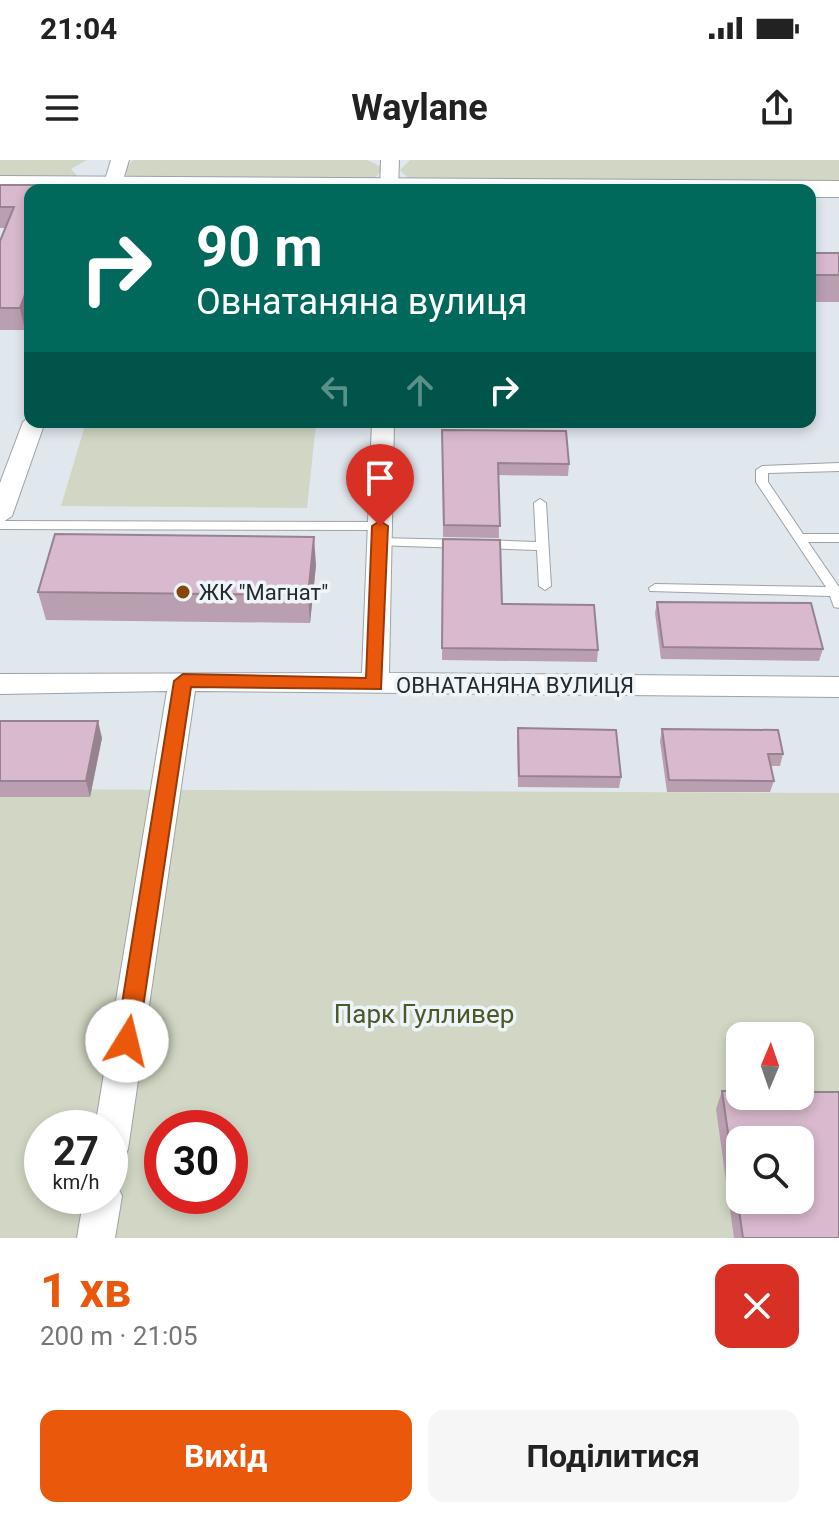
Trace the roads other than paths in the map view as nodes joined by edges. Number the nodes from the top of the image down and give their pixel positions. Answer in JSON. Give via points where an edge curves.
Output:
{"nodes":[{"id":1,"x":390,"y":160,"type":"edge"},
{"id":2,"x":115,"y":178,"type":"edge"},
{"id":3,"x":0,"y":184,"type":"edge"},
{"id":4,"x":264,"y":184,"type":"edge"},
{"id":5,"x":389,"y":184,"type":"edge"},
{"id":6,"x":816,"y":189,"type":"edge"},
{"id":7,"x":839,"y":189,"type":"edge"},
{"id":8,"x":32,"y":428,"type":"edge"},
{"id":9,"x":383,"y":428,"type":"edge"},
{"id":10,"x":839,"y":467,"type":"edge"},
{"id":11,"x":540,"y":503,"type":"dead end"},
{"id":12,"x":0,"y":516,"type":"edge"},
{"id":13,"x":0,"y":525,"type":"edge"},
{"id":14,"x":379,"y":534,"type":"junction"},
{"id":15,"x":798,"y":538,"type":"junction"},
{"id":16,"x":839,"y":538,"type":"edge"},
{"id":17,"x":542,"y":546,"type":"junction"},
{"id":18,"x":545,"y":586,"type":"dead end"},
{"id":19,"x":655,"y":588,"type":"dead end"},
{"id":20,"x":838,"y":596,"type":"edge"},
{"id":21,"x":183,"y":681,"type":"junction"},
{"id":22,"x":0,"y":684,"type":"edge"},
{"id":23,"x":375,"y":684,"type":"junction"},
{"id":24,"x":839,"y":687,"type":"edge"},
{"id":25,"x":116,"y":1110,"type":"edge"},
{"id":26,"x":100,"y":1214,"type":"edge"},
{"id":27,"x":96,"y":1238,"type":"edge"}],
"edges":[{"from":1,"to":5,"type":"street"},
{"from":2,"to":3,"type":"main road"},
{"from":2,"to":4,"type":"main road"},
{"from":6,"to":7,"type":"main road"},
{"from":8,"to":12,"type":"street"},
{"from":9,"to":14,"type":"street"},
{"from":10,"to":15,"type":"lane","via":[[762,470],[762,482]]},
{"from":11,"to":17,"type":"lane"},
{"from":13,"to":14,"type":"lane"},
{"from":14,"to":17,"type":"lane"},
{"from":14,"to":23,"type":"street"},
{"from":15,"to":16,"type":"lane"},
{"from":15,"to":20,"type":"lane"},
{"from":17,"to":18,"type":"lane"},
{"from":19,"to":20,"type":"lane"},
{"from":21,"to":22,"type":"street","name":"ОВНАТАНЯНА ВУЛИЦЯ"},
{"from":21,"to":23,"type":"street","name":"ОВНАТАНЯНА ВУЛИЦЯ"},
{"from":21,"to":25,"type":"street"},
{"from":23,"to":24,"type":"street","name":"ОВНАТАНЯНА ВУЛИЦЯ"},
{"from":26,"to":27,"type":"street"}]}
